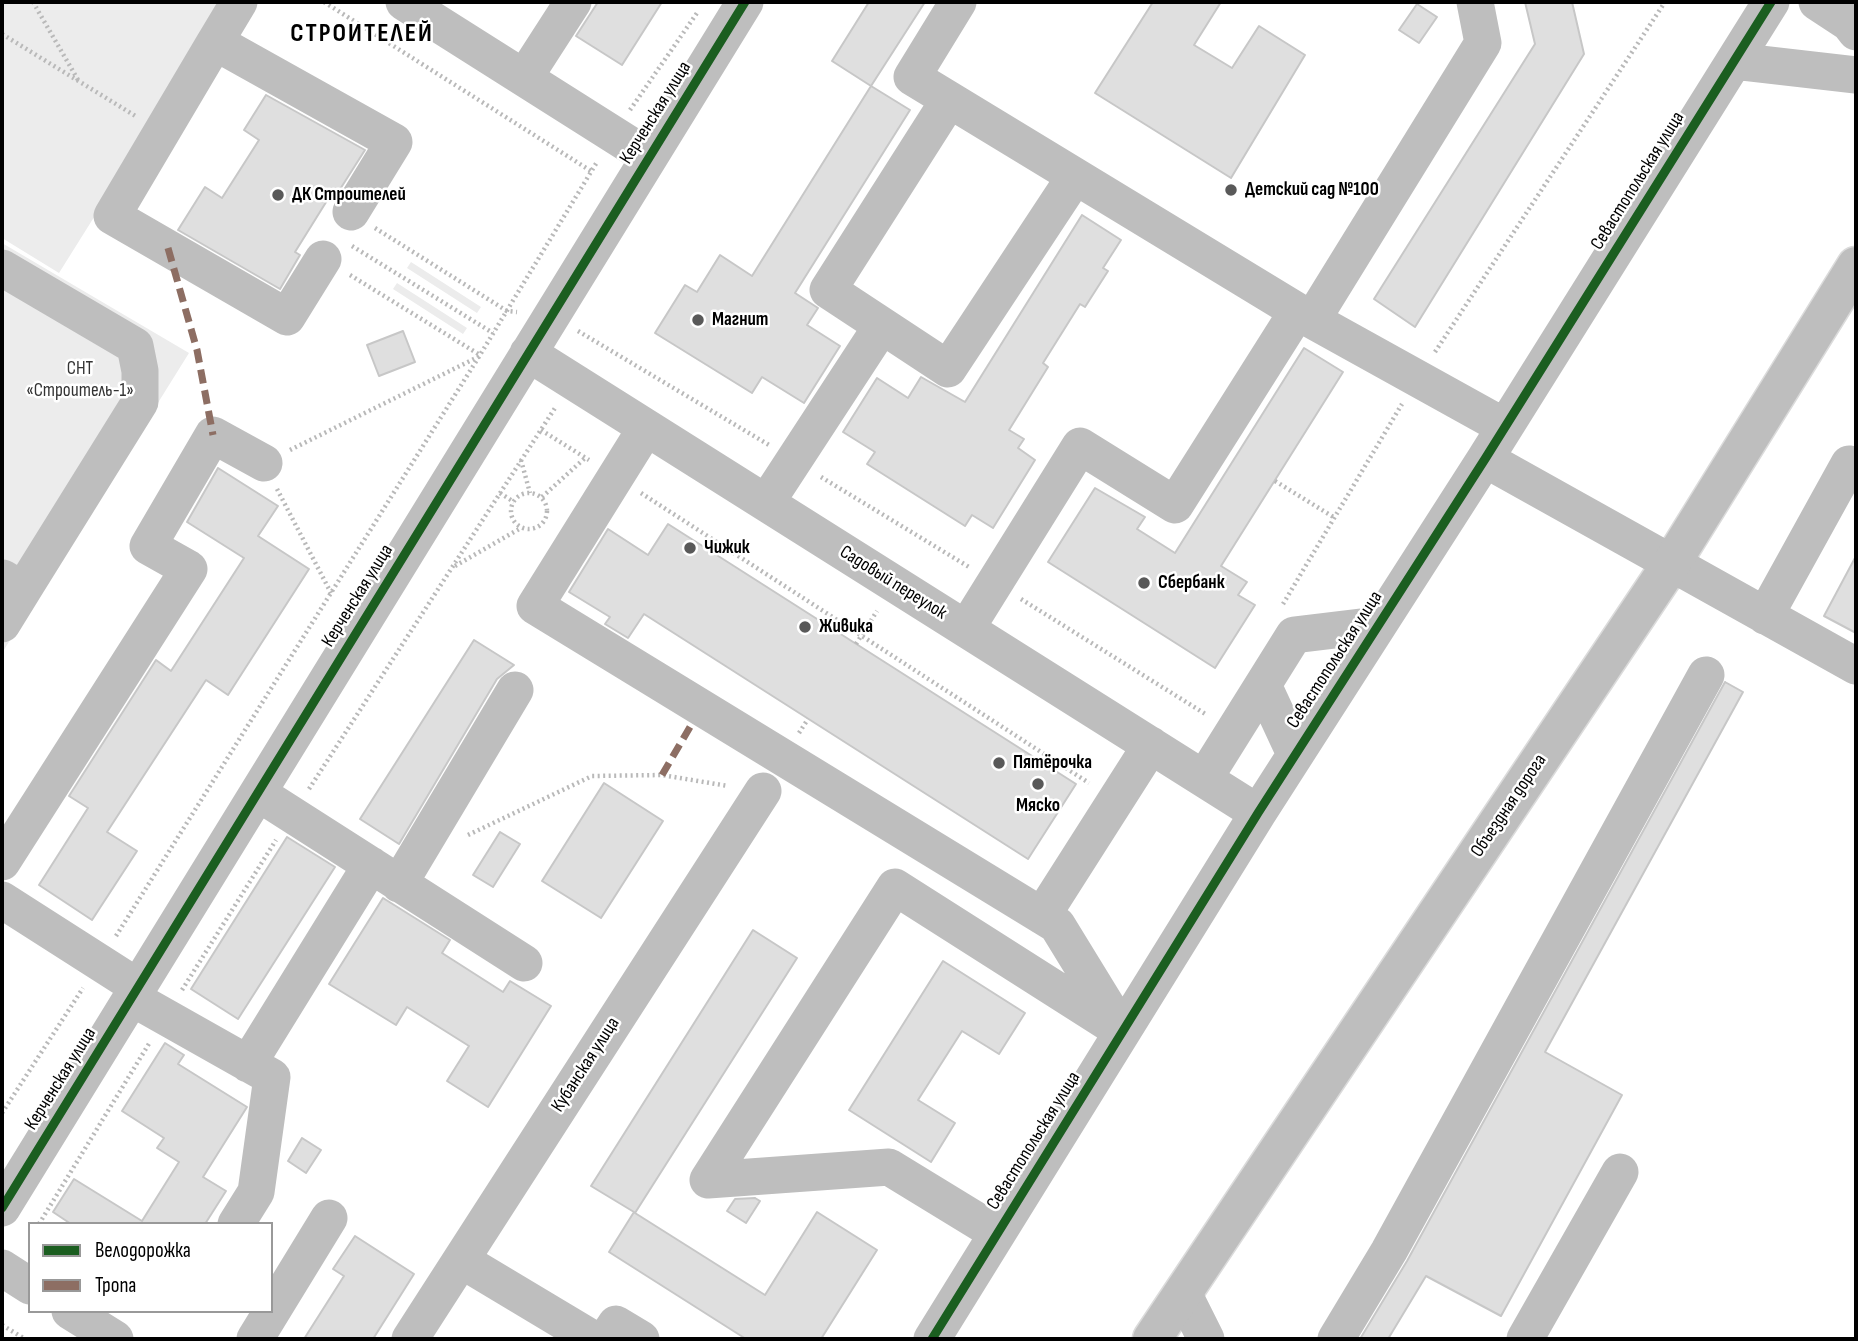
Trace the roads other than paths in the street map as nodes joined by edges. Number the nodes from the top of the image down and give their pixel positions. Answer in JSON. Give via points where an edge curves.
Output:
{"nodes":[{"id":1,"x":239,"y":2,"type":"edge"},
{"id":2,"x":573,"y":2,"type":"edge"},
{"id":3,"x":745,"y":2,"type":"edge"},
{"id":4,"x":958,"y":2,"type":"edge"},
{"id":5,"x":1475,"y":2,"type":"edge"},
{"id":6,"x":1771,"y":2,"type":"edge"},
{"id":7,"x":1817,"y":2,"type":"edge"},
{"id":8,"x":414,"y":5,"type":"edge"},
{"id":9,"x":1856,"y":32,"type":"edge"},
{"id":10,"x":215,"y":42,"type":"junction"},
{"id":11,"x":1734,"y":61,"type":"junction"},
{"id":12,"x":1856,"y":75,"type":"edge"},
{"id":13,"x":524,"y":78,"type":"junction"},
{"id":14,"x":950,"y":100,"type":"junction"},
{"id":15,"x":649,"y":157,"type":"junction"},
{"id":16,"x":1074,"y":178,"type":"junction"},
{"id":17,"x":1856,"y":266,"type":"edge"},
{"id":18,"x":2,"y":268,"type":"edge"},
{"id":19,"x":1305,"y":316,"type":"junction"},
{"id":20,"x":881,"y":327,"type":"junction"},
{"id":21,"x":528,"y":353,"type":"junction"},
{"id":22,"x":1505,"y":427,"type":"junction"},
{"id":23,"x":646,"y":428,"type":"junction"},
{"id":24,"x":1485,"y":459,"type":"junction"},
{"id":25,"x":264,"y":464,"type":"road end"},
{"id":26,"x":1849,"y":464,"type":"dead end"},
{"id":27,"x":765,"y":502,"type":"junction"},
{"id":28,"x":1671,"y":564,"type":"junction"},
{"id":29,"x":12,"y":584,"type":"edge"},
{"id":30,"x":1765,"y":616,"type":"junction"},
{"id":31,"x":2,"y":624,"type":"edge"},
{"id":32,"x":1377,"y":625,"type":"junction"},
{"id":33,"x":966,"y":629,"type":"junction"},
{"id":34,"x":1856,"y":666,"type":"edge"},
{"id":35,"x":1706,"y":675,"type":"dead end"},
{"id":36,"x":1263,"y":685,"type":"junction"},
{"id":37,"x":515,"y":690,"type":"dead end"},
{"id":38,"x":1152,"y":745,"type":"junction"},
{"id":39,"x":1296,"y":754,"type":"junction"},
{"id":40,"x":1204,"y":779,"type":"junction"},
{"id":41,"x":763,"y":791,"type":"road end"},
{"id":42,"x":258,"y":793,"type":"junction"},
{"id":43,"x":1258,"y":813,"type":"junction"},
{"id":44,"x":2,"y":862,"type":"edge"},
{"id":45,"x":385,"y":875,"type":"junction"},
{"id":46,"x":2,"y":900,"type":"edge"},
{"id":47,"x":1042,"y":916,"type":"junction"},
{"id":48,"x":524,"y":963,"type":"dead end"},
{"id":49,"x":135,"y":992,"type":"junction"},
{"id":50,"x":1122,"y":1031,"type":"junction"},
{"id":51,"x":248,"y":1064,"type":"junction"},
{"id":52,"x":1620,"y":1172,"type":"dead end"},
{"id":53,"x":2,"y":1208,"type":"edge"},
{"id":54,"x":329,"y":1218,"type":"dead end"},
{"id":55,"x":237,"y":1222,"type":"edge"},
{"id":56,"x":997,"y":1233,"type":"junction"},
{"id":57,"x":461,"y":1260,"type":"junction"},
{"id":58,"x":2,"y":1268,"type":"edge"},
{"id":59,"x":28,"y":1285,"type":"edge"},
{"id":60,"x":1182,"y":1293,"type":"junction"},
{"id":61,"x":273,"y":1310,"type":"edge"},
{"id":62,"x":73,"y":1313,"type":"edge"},
{"id":63,"x":271,"y":1313,"type":"edge"},
{"id":64,"x":115,"y":1339,"type":"edge"},
{"id":65,"x":255,"y":1339,"type":"edge"},
{"id":66,"x":410,"y":1339,"type":"edge"},
{"id":67,"x":593,"y":1339,"type":"edge"},
{"id":68,"x":606,"y":1339,"type":"edge"},
{"id":69,"x":641,"y":1339,"type":"edge"},
{"id":70,"x":932,"y":1339,"type":"edge"},
{"id":71,"x":1152,"y":1339,"type":"edge"},
{"id":72,"x":1206,"y":1339,"type":"edge"},
{"id":73,"x":1336,"y":1339,"type":"edge"},
{"id":74,"x":1525,"y":1339,"type":"edge"}],
"edges":[{"from":1,"to":10,"type":"street"},
{"from":2,"to":13,"type":"street"},
{"from":3,"to":15,"type":"street","name":"Керченская улица"},
{"from":4,"to":14,"type":"street","via":[[912,77]]},
{"from":5,"to":19,"type":"street","via":[[1483,43]]},
{"from":6,"to":11,"type":"street","name":"Севастопольская улица"},
{"from":7,"to":9,"type":"street"},
{"from":8,"to":13,"type":"street"},
{"from":10,"to":10,"type":"street","via":[[394,142],[341,238],[287,317],[112,216]]},
{"from":11,"to":12,"type":"street"},
{"from":11,"to":22,"type":"street","name":"Севастопольская улица"},
{"from":13,"to":15,"type":"street"},
{"from":14,"to":16,"type":"street"},
{"from":14,"to":20,"type":"street","via":[[828,290]]},
{"from":15,"to":21,"type":"street","name":"Керченская улица"},
{"from":16,"to":19,"type":"street"},
{"from":16,"to":20,"type":"street","via":[[948,369]]},
{"from":17,"to":28,"type":"main road","name":"Объездная дорога"},
{"from":18,"to":29,"type":"street","via":[[135,346],[140,371],[140,402]]},
{"from":19,"to":22,"type":"street"},
{"from":19,"to":33,"type":"street","via":[[1175,505],[1080,446]]},
{"from":20,"to":27,"type":"street"},
{"from":21,"to":23,"type":"street","name":"Садовый переулок"},
{"from":21,"to":42,"type":"street","name":"Керченская улица"},
{"from":22,"to":24,"type":"street","name":"Севастопольская улица"},
{"from":23,"to":27,"type":"street","name":"Садовый переулок"},
{"from":23,"to":47,"type":"street","via":[[535,606]]},
{"from":24,"to":28,"type":"street"},
{"from":24,"to":32,"type":"street","name":"Севастопольская улица"},
{"from":25,"to":44,"type":"street","via":[[213,435],[148,546],[189,569]]},
{"from":26,"to":30,"type":"street"},
{"from":27,"to":33,"type":"street","name":"Садовый переулок"},
{"from":28,"to":30,"type":"street"},
{"from":28,"to":60,"type":"main road","name":"Объездная дорога"},
{"from":29,"to":31,"type":"street"},
{"from":30,"to":34,"type":"street"},
{"from":32,"to":36,"type":"street","via":[[1294,635]]},
{"from":32,"to":39,"type":"street","name":"Севастопольская улица"},
{"from":33,"to":38,"type":"street","name":"Садовый переулок"},
{"from":35,"to":73,"type":"street"},
{"from":36,"to":39,"type":"street"},
{"from":36,"to":40,"type":"street"},
{"from":37,"to":45,"type":"street"},
{"from":38,"to":40,"type":"street","name":"Садовый переулок"},
{"from":38,"to":47,"type":"street"},
{"from":39,"to":43,"type":"street","name":"Севастопольская улица"},
{"from":40,"to":43,"type":"street","name":"Садовый переулок"},
{"from":41,"to":57,"type":"street","name":"Кубанская улица"},
{"from":42,"to":45,"type":"street"},
{"from":42,"to":49,"type":"street","name":"Керченская улица"},
{"from":43,"to":50,"type":"street","name":"Севастопольская улица"},
{"from":45,"to":48,"type":"street"},
{"from":45,"to":51,"type":"street"},
{"from":46,"to":49,"type":"street"},
{"from":47,"to":50,"type":"street","via":[[1057,925]]},
{"from":49,"to":51,"type":"street","via":[[166,1017]]},
{"from":49,"to":53,"type":"street","name":"Керченская улица"},
{"from":50,"to":56,"type":"street","name":"Севастопольская улица"},
{"from":50,"to":56,"type":"street","via":[[895,887],[708,1180],[890,1167]]},
{"from":51,"to":55,"type":"street","via":[[272,1077],[256,1192]]},
{"from":52,"to":74,"type":"street"},
{"from":54,"to":61,"type":"street"},
{"from":56,"to":70,"type":"street","name":"Севастопольская улица"},
{"from":57,"to":66,"type":"street","name":"Кубанская улица"},
{"from":57,"to":67,"type":"street"},
{"from":58,"to":59,"type":"street"},
{"from":60,"to":71,"type":"main road","name":"Объездная дорога"},
{"from":60,"to":72,"type":"street"},
{"from":62,"to":64,"type":"street"},
{"from":63,"to":65,"type":"street"},
{"from":68,"to":69,"type":"street","via":[[616,1324]]}]}
